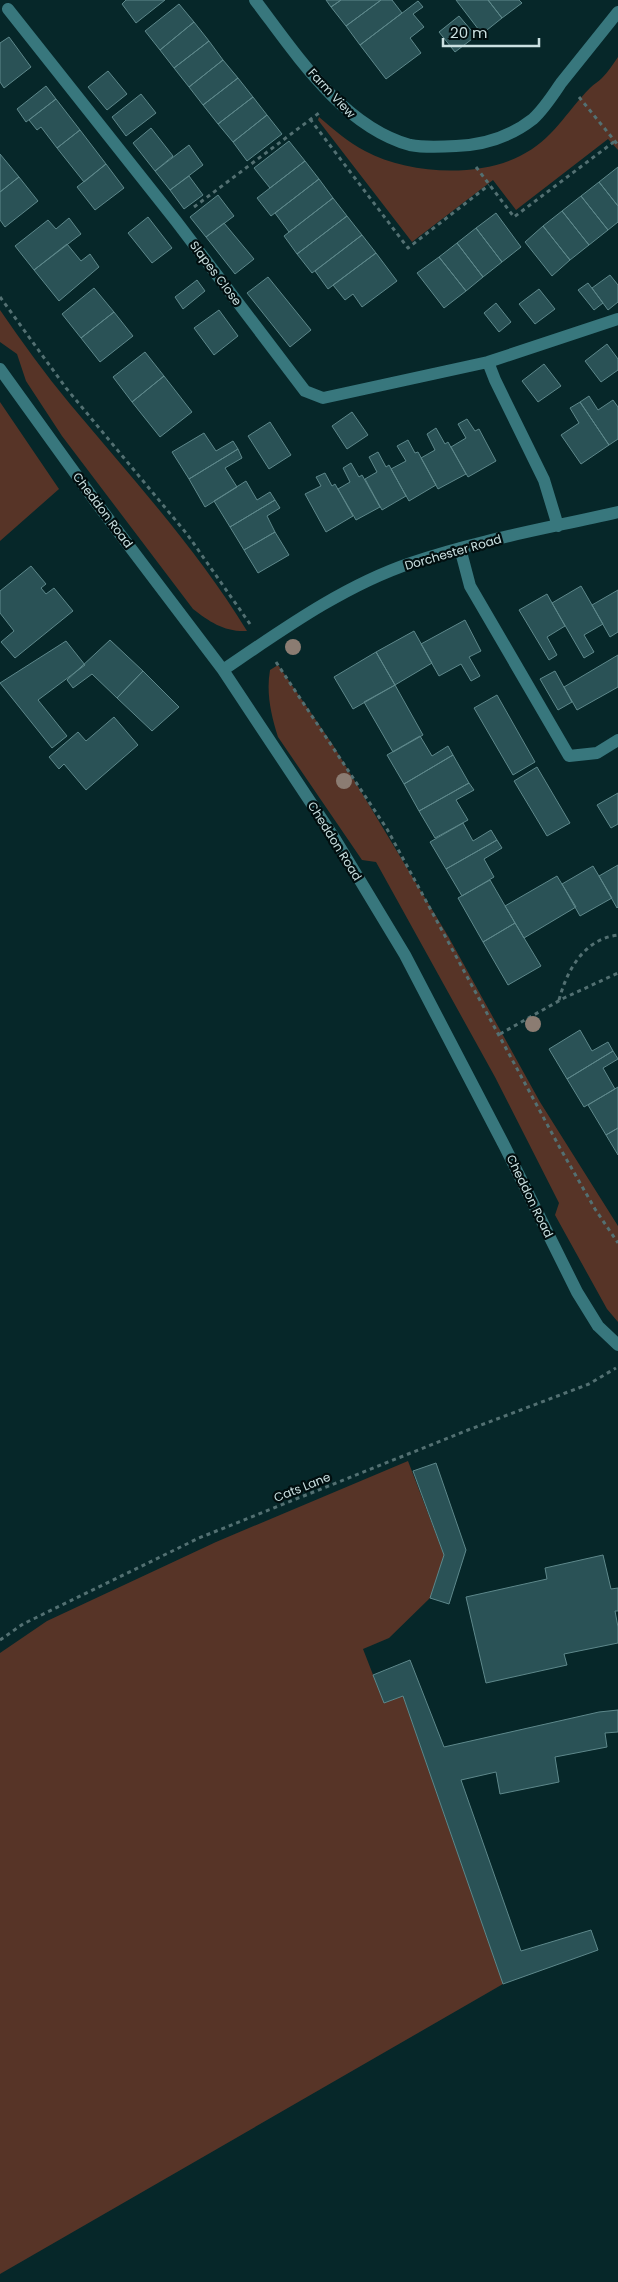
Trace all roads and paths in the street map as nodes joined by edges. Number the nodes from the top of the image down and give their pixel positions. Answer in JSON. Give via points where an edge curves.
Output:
{"nodes":[{"id":1,"x":255,"y":0,"type":"edge"},
{"id":2,"x":8,"y":9,"type":"dead end"},
{"id":3,"x":618,"y":12,"type":"edge"},
{"id":4,"x":561,"y":84,"type":"junction"},
{"id":5,"x":336,"y":100,"type":"junction"},
{"id":6,"x":310,"y":119,"type":"junction"},
{"id":7,"x":615,"y":141,"type":"junction"},
{"id":8,"x":618,"y":145,"type":"edge"},
{"id":9,"x":461,"y":146,"type":"junction"},
{"id":10,"x":489,"y":185,"type":"junction"},
{"id":11,"x":176,"y":221,"type":"junction"},
{"id":12,"x":618,"y":319,"type":"edge"},
{"id":13,"x":488,"y":362,"type":"junction"},
{"id":14,"x":0,"y":369,"type":"edge"},
{"id":15,"x":618,"y":512,"type":"edge"},
{"id":16,"x":558,"y":526,"type":"junction"},
{"id":17,"x":460,"y":548,"type":"junction"},
{"id":18,"x":223,"y":670,"type":"junction"},
{"id":19,"x":618,"y":740,"type":"edge"},
{"id":20,"x":618,"y":935,"type":"edge"},
{"id":21,"x":618,"y":973,"type":"edge"},
{"id":22,"x":559,"y":1001,"type":"junction"},
{"id":23,"x":618,"y":1243,"type":"edge"},
{"id":24,"x":618,"y":1345,"type":"edge"},
{"id":25,"x":618,"y":1366,"type":"edge"},
{"id":26,"x":0,"y":1640,"type":"edge"}],
"edges":[{"from":1,"to":5,"type":"street","name":"Farm View"},
{"from":2,"to":11,"type":"street","name":"Slapes Close"},
{"from":3,"to":4,"type":"street","name":"Farm View"},
{"from":4,"to":7,"type":"path","via":[[583,100]]},
{"from":4,"to":9,"type":"street","name":"Farm View","via":[[534,117],[514,132],[496,140]]},
{"from":5,"to":6,"type":"path"},
{"from":5,"to":9,"type":"street","name":"Farm View","via":[[358,120],[384,135],[412,145]]},
{"from":6,"to":10,"type":"path","via":[[408,248]]},
{"from":6,"to":11,"type":"path"},
{"from":7,"to":8,"type":"path"},
{"from":7,"to":10,"type":"path","via":[[514,217]]},
{"from":9,"to":10,"type":"path"},
{"from":11,"to":13,"type":"street","name":"Slapes Close","via":[[305,391],[323,398]]},
{"from":12,"to":13,"type":"street","name":"Slapes Close"},
{"from":13,"to":16,"type":"street","via":[[544,480]]},
{"from":14,"to":18,"type":"street","name":"Cheddon Road"},
{"from":15,"to":16,"type":"street","name":"Dorchester Road"},
{"from":16,"to":17,"type":"street","name":"Dorchester Road"},
{"from":17,"to":18,"type":"street","name":"Dorchester Road","via":[[410,563],[345,592]]},
{"from":17,"to":19,"type":"street","via":[[470,586],[569,756],[597,753]]},
{"from":18,"to":24,"type":"street","name":"Cheddon Road","via":[[335,839],[405,955],[577,1292],[598,1326]]},
{"from":20,"to":22,"type":"path","via":[[595,943],[578,958],[564,980]]},
{"from":21,"to":22,"type":"path"},
{"from":22,"to":23,"type":"path","via":[[500,1034],[590,1200]]},
{"from":25,"to":26,"type":"path","name":"Cats Lane","via":[[589,1384],[199,1538],[23,1624]]}]}
